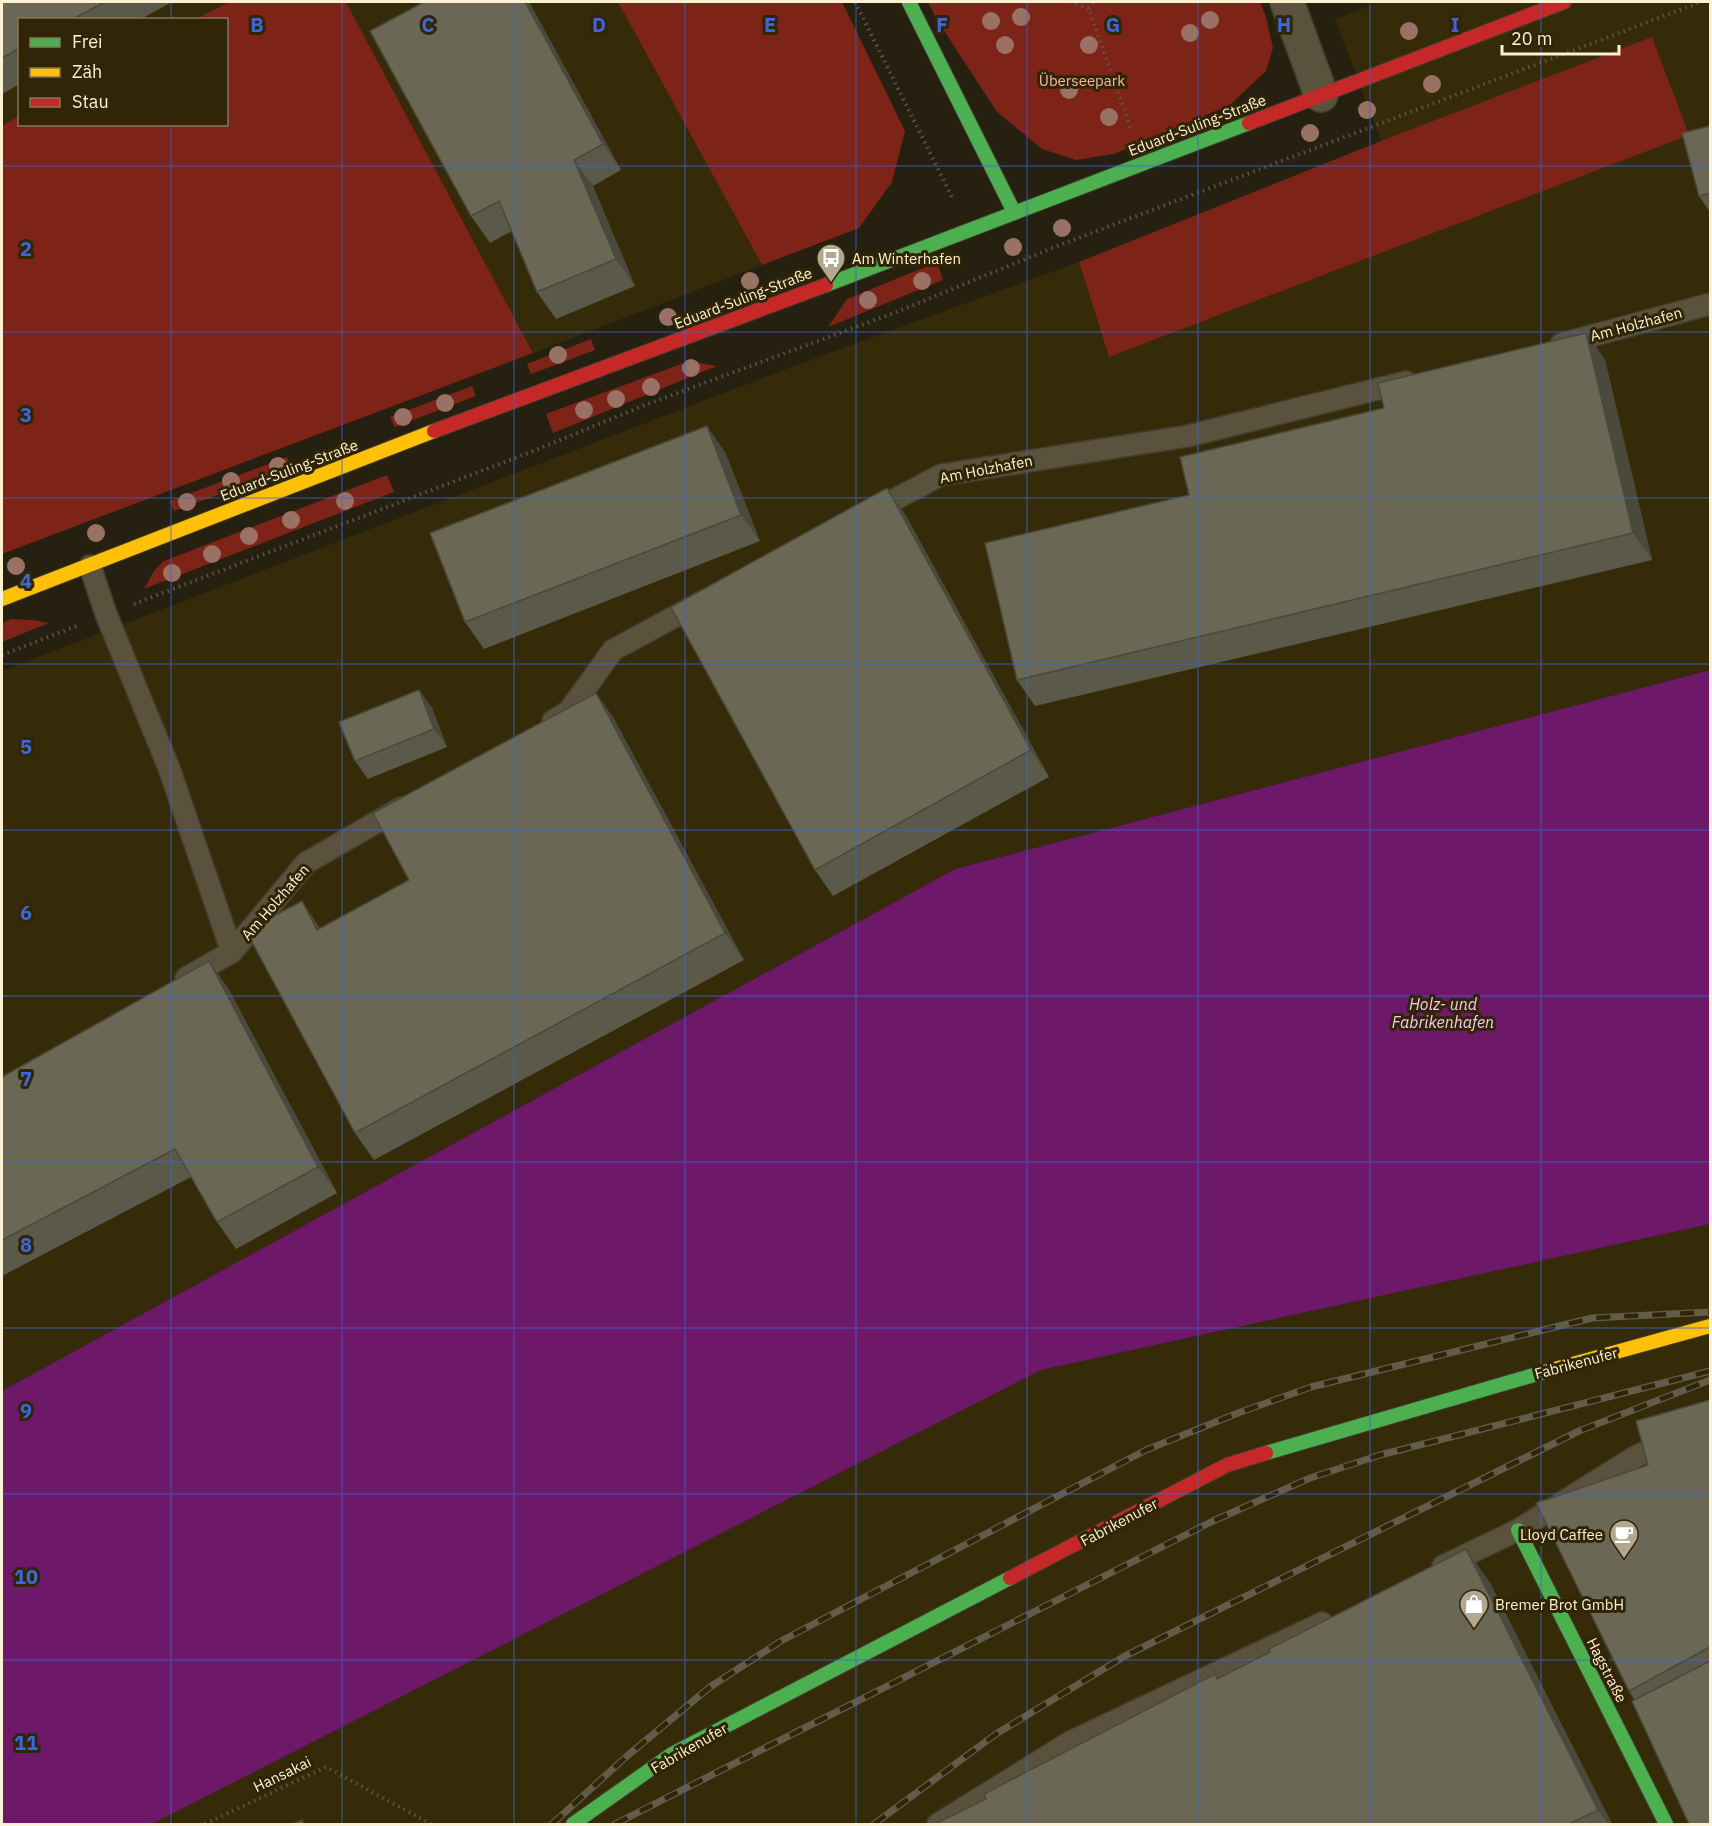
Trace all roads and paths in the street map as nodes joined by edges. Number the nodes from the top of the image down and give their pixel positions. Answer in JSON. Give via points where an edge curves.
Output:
{"nodes":[{"id":1,"x":855,"y":2,"type":"edge"},
{"id":2,"x":909,"y":2,"type":"edge"},
{"id":3,"x":1070,"y":2,"type":"edge"},
{"id":4,"x":1094,"y":2,"type":"edge"},
{"id":5,"x":1287,"y":2,"type":"edge"},
{"id":6,"x":1564,"y":2,"type":"edge"},
{"id":7,"x":1701,"y":2,"type":"edge"},
{"id":8,"x":1089,"y":9,"type":"junction"},
{"id":9,"x":1321,"y":95,"type":"junction"},
{"id":10,"x":1144,"y":164,"type":"junction"},
{"id":11,"x":1014,"y":212,"type":"junction"},
{"id":12,"x":967,"y":231,"type":"junction"},
{"id":13,"x":1710,"y":304,"type":"edge"},
{"id":14,"x":1544,"y":348,"type":"edge"},
{"id":15,"x":1429,"y":376,"type":"edge"},
{"id":16,"x":856,"y":520,"type":"edge"},
{"id":17,"x":90,"y":566,"type":"junction"},
{"id":18,"x":719,"y":593,"type":"edge"},
{"id":19,"x":2,"y":599,"type":"edge"},
{"id":20,"x":106,"y":614,"type":"junction"},
{"id":21,"x":2,"y":655,"type":"edge"},
{"id":22,"x":539,"y":729,"type":"edge"},
{"id":23,"x":417,"y":799,"type":"edge"},
{"id":24,"x":232,"y":952,"type":"junction"},
{"id":25,"x":169,"y":987,"type":"edge"},
{"id":26,"x":1710,"y":1326,"type":"edge"},
{"id":27,"x":1710,"y":1421,"type":"edge"},
{"id":28,"x":1518,"y":1530,"type":"junction"},
{"id":29,"x":1422,"y":1575,"type":"edge"},
{"id":30,"x":1337,"y":1616,"type":"edge"},
{"id":31,"x":206,"y":1824,"type":"edge"},
{"id":32,"x":431,"y":1824,"type":"edge"},
{"id":33,"x":573,"y":1824,"type":"edge"},
{"id":34,"x":938,"y":1824,"type":"edge"},
{"id":35,"x":1666,"y":1824,"type":"edge"}],
"edges":[{"from":1,"to":12,"type":"path"},
{"from":2,"to":11,"type":"street"},
{"from":3,"to":8,"type":"path"},
{"from":4,"to":8,"type":"path"},
{"from":5,"to":9,"type":"street"},
{"from":6,"to":9,"type":"street","name":"Eduard-Suling-Straße"},
{"from":7,"to":20,"type":"path"},
{"from":8,"to":10,"type":"path"},
{"from":9,"to":10,"type":"street","name":"Eduard-Suling-Straße"},
{"from":10,"to":11,"type":"street","name":"Eduard-Suling-Straße"},
{"from":11,"to":12,"type":"street","name":"Eduard-Suling-Straße"},
{"from":12,"to":17,"type":"street","name":"Eduard-Suling-Straße","via":[[386,449]]},
{"from":13,"to":14,"type":"lane","name":"Am Holzhafen"},
{"from":15,"to":16,"type":"lane","name":"Am Holzhafen","via":[[1188,436],[941,475]]},
{"from":17,"to":19,"type":"street","name":"Eduard-Suling-Straße"},
{"from":17,"to":20,"type":"lane"},
{"from":18,"to":22,"type":"lane","via":[[613,650],[569,711]]},
{"from":20,"to":21,"type":"path"},
{"from":20,"to":24,"type":"lane","via":[[169,768]]},
{"from":23,"to":24,"type":"lane","name":"Am Holzhafen","via":[[306,863]]},
{"from":24,"to":25,"type":"lane","name":"Am Holzhafen"},
{"from":26,"to":33,"type":"street","name":"Fabrikenufer","via":[[1227,1465],[672,1754]]},
{"from":27,"to":28,"type":"lane","via":[[1635,1457]]},
{"from":28,"to":29,"type":"lane"},
{"from":28,"to":35,"type":"street","name":"Hagstraße"},
{"from":30,"to":34,"type":"lane","via":[[1072,1741]]},
{"from":31,"to":32,"type":"path","name":"Hansakai","via":[[326,1767]]}]}
